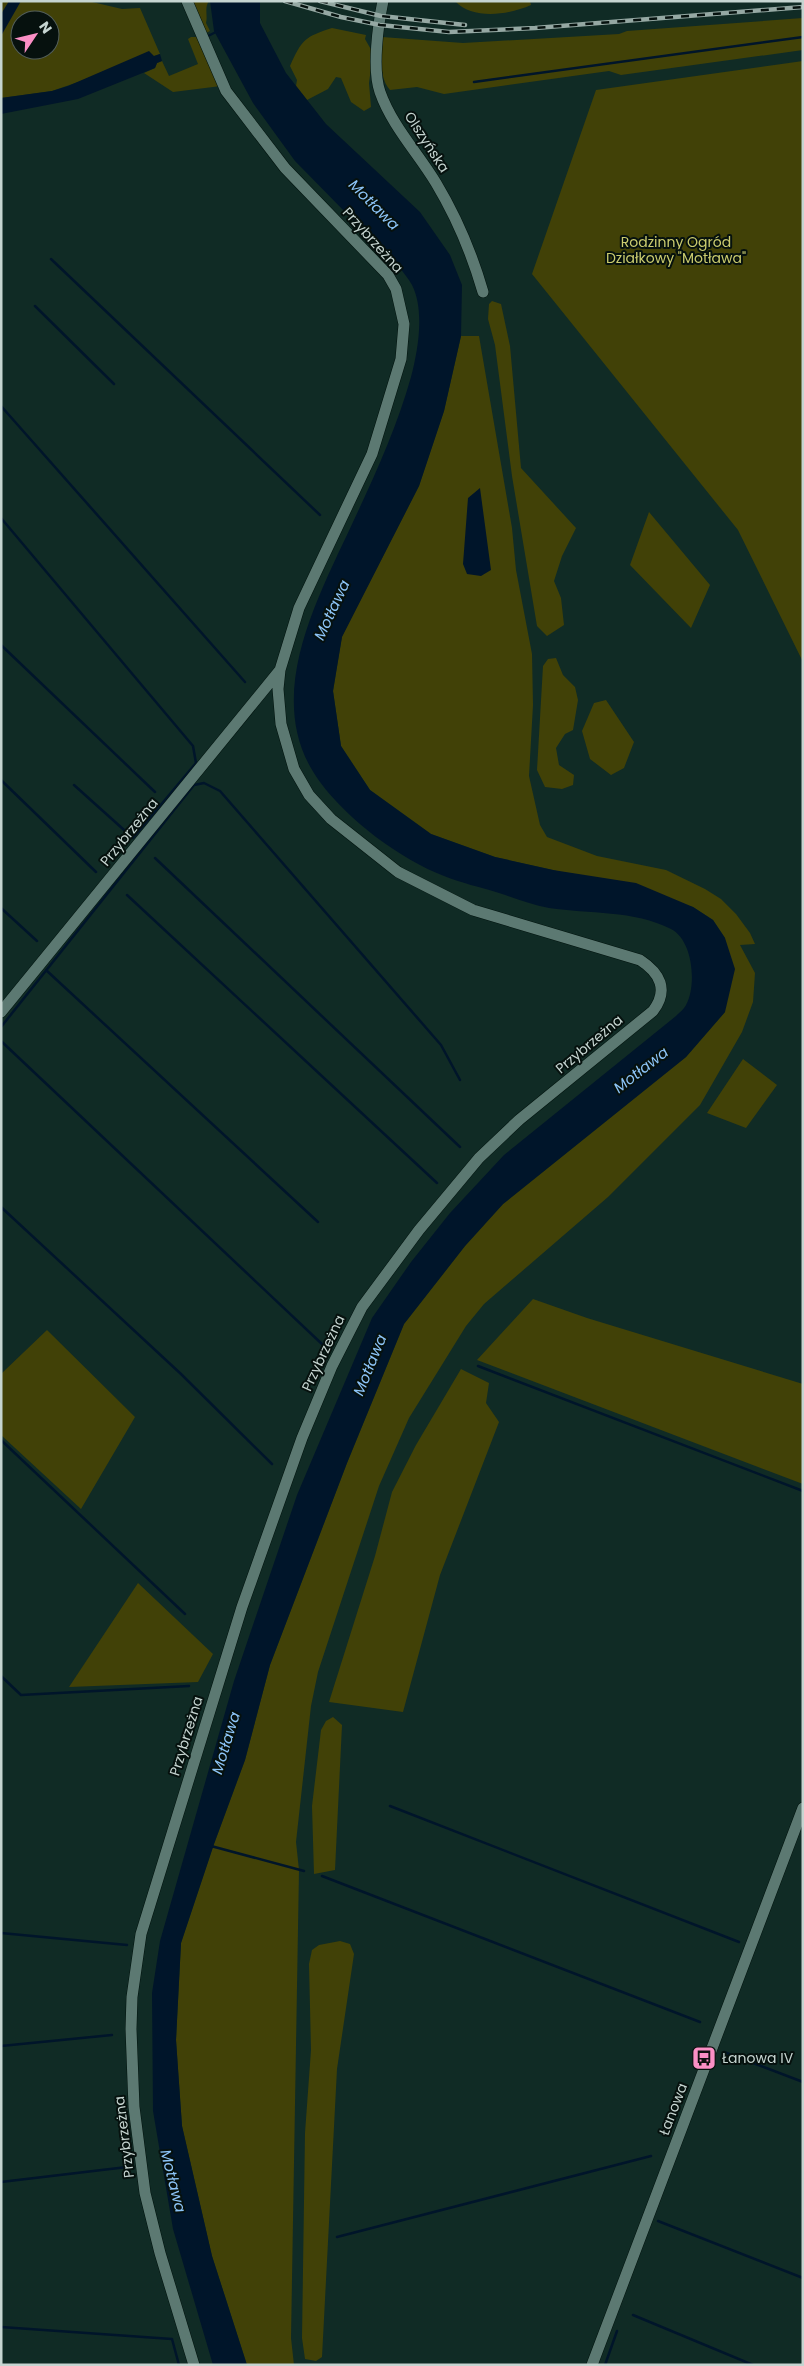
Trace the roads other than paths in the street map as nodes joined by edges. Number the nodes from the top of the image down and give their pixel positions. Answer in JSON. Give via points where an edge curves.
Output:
{"nodes":[{"id":1,"x":186,"y":1,"type":"edge"},
{"id":2,"x":383,"y":1,"type":"edge"},
{"id":3,"x":483,"y":292,"type":"dead end"},
{"id":4,"x":280,"y":670,"type":"junction"},
{"id":5,"x":1,"y":1012,"type":"edge"},
{"id":6,"x":803,"y":1808,"type":"edge"},
{"id":7,"x":194,"y":2365,"type":"edge"},
{"id":8,"x":592,"y":2365,"type":"edge"}],
"edges":[{"from":1,"to":4,"type":"street","name":"Przybrzeżna","via":[[226,91],[285,168],[388,275],[398,295],[404,324],[401,360],[372,454],[299,608]]},
{"from":2,"to":3,"type":"street","name":"Olszyńska","via":[[376,75],[380,92],[463,233]]},
{"from":4,"to":5,"type":"street","name":"Przybrzeżna"},
{"from":4,"to":7,"type":"street","name":"Przybrzeżna","via":[[281,724],[294,769],[309,795],[331,819],[398,872],[473,910],[640,960],[653,968],[662,990],[660,1002],[653,1011],[519,1120],[479,1158],[419,1230],[362,1307],[332,1366],[302,1438],[242,1607],[141,1934],[132,1997],[134,2098],[145,2194]]},
{"from":6,"to":8,"type":"street","name":"Łanowa"}]}
